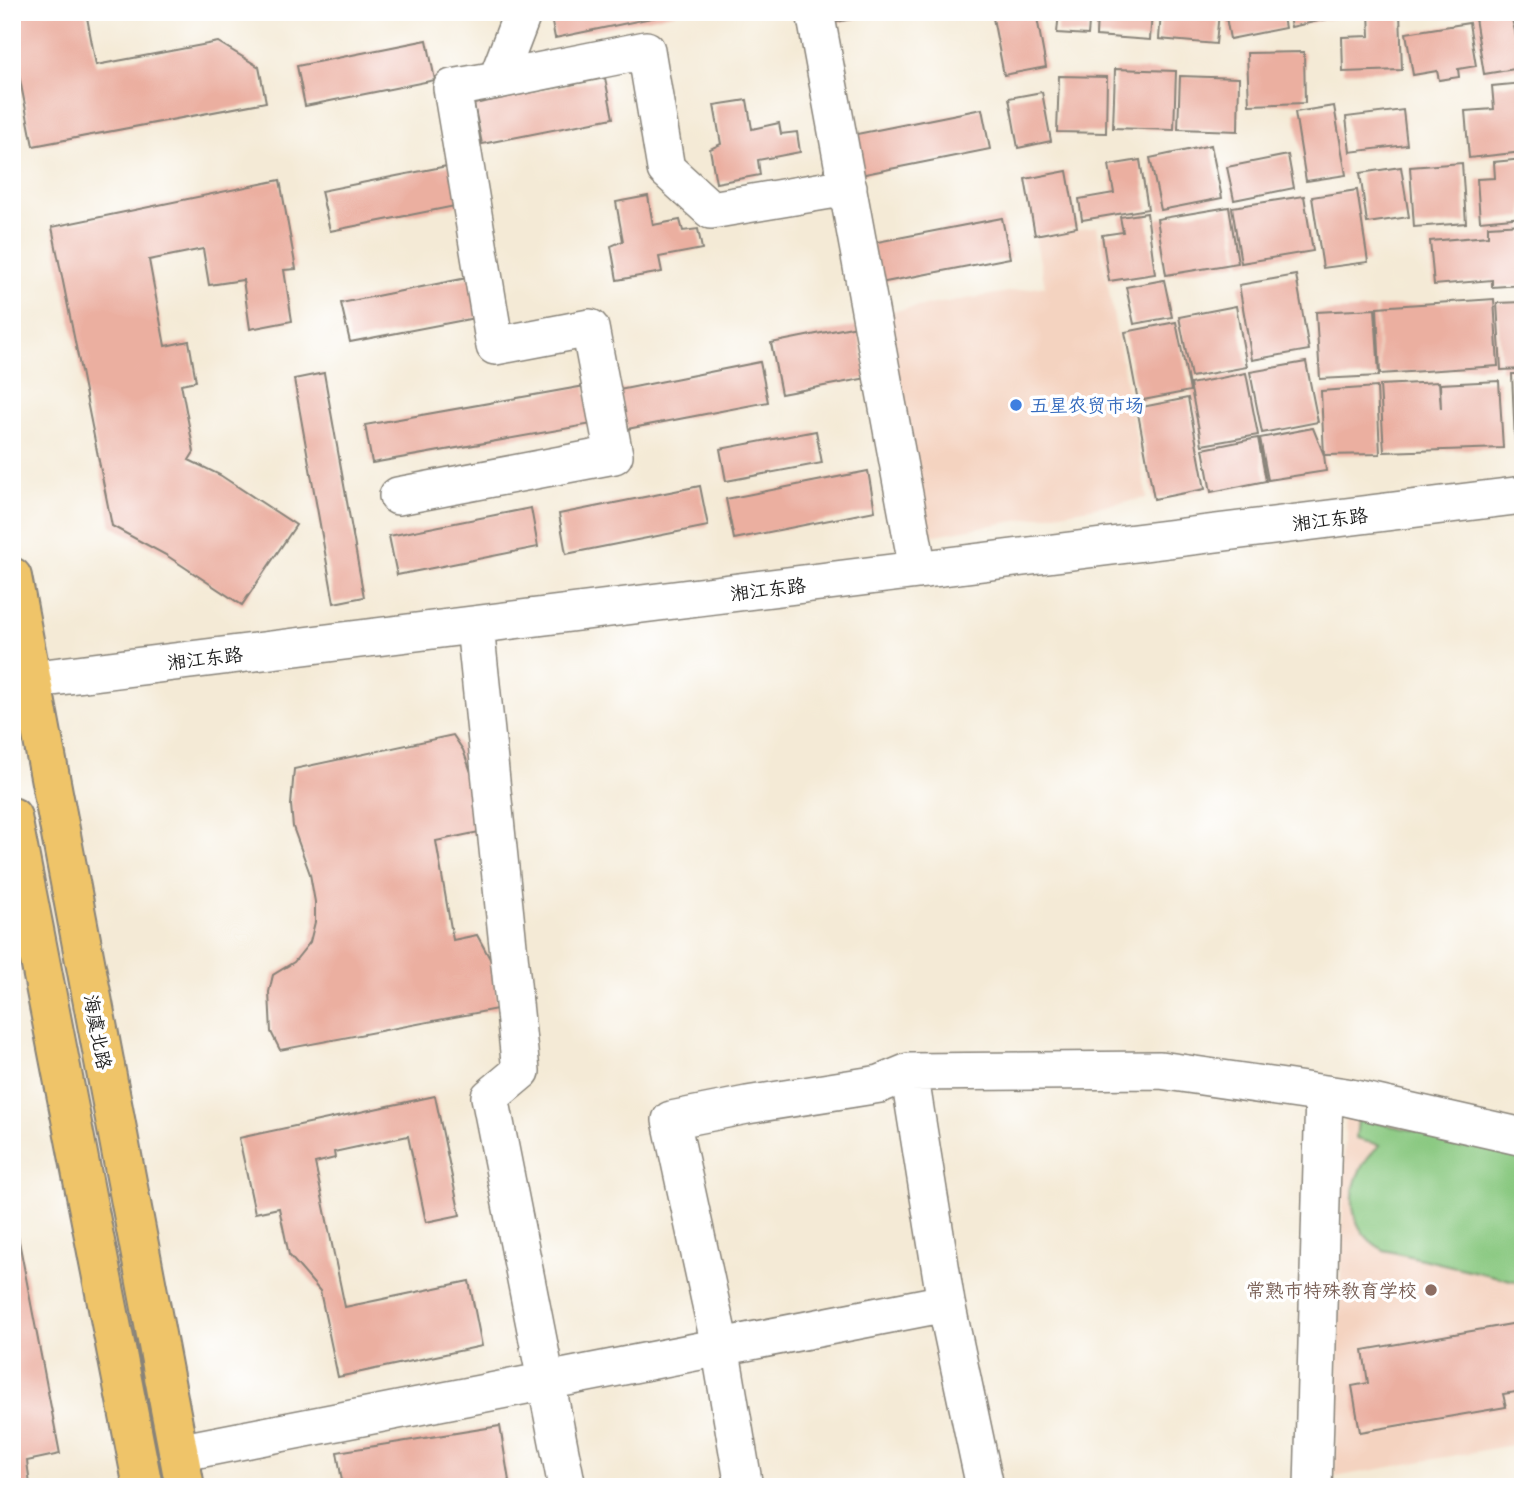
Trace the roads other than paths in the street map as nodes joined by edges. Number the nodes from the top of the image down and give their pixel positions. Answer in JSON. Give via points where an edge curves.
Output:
{"nodes":[{"id":1,"x":523,"y":12,"type":"edge"},
{"id":2,"x":815,"y":12,"type":"edge"},
{"id":3,"x":497,"y":80,"type":"junction"},
{"id":4,"x":848,"y":187,"type":"junction"},
{"id":5,"x":1523,"y":495,"type":"edge"},
{"id":6,"x":398,"y":496,"type":"dead end"},
{"id":7,"x":918,"y":570,"type":"junction"},
{"id":8,"x":12,"y":577,"type":"edge"},
{"id":9,"x":475,"y":626,"type":"junction"},
{"id":10,"x":21,"y":681,"type":"edge"},
{"id":11,"x":12,"y":817,"type":"edge"},
{"id":12,"x":909,"y":1072,"type":"junction"},
{"id":13,"x":1324,"y":1094,"type":"junction"},
{"id":14,"x":1523,"y":1137,"type":"edge"},
{"id":15,"x":946,"y":1303,"type":"junction"},
{"id":16,"x":720,"y":1346,"type":"junction"},
{"id":17,"x":547,"y":1380,"type":"junction"},
{"id":18,"x":182,"y":1470,"type":"edge"},
{"id":19,"x":143,"y":1487,"type":"edge"},
{"id":20,"x":567,"y":1487,"type":"edge"},
{"id":21,"x":744,"y":1487,"type":"edge"},
{"id":22,"x":985,"y":1487,"type":"edge"},
{"id":23,"x":1313,"y":1487,"type":"edge"}],
"edges":[{"from":1,"to":3,"type":"street"},
{"from":2,"to":4,"type":"street"},
{"from":3,"to":4,"type":"street","via":[[646,50],[666,169],[711,210]]},
{"from":3,"to":6,"type":"street","via":[[452,88],[495,346],[590,328],[614,455]]},
{"from":4,"to":7,"type":"street"},
{"from":5,"to":7,"type":"street","name":"湘江东路"},
{"from":7,"to":9,"type":"street","name":"湘江东路"},
{"from":8,"to":10,"type":"main road","name":"海虞北路"},
{"from":9,"to":10,"type":"street","name":"湘江东路"},
{"from":9,"to":17,"type":"street","via":[[521,1071],[490,1097]]},
{"from":10,"to":18,"type":"main road","name":"海虞北路"},
{"from":11,"to":19,"type":"main road"},
{"from":12,"to":13,"type":"street","via":[[1160,1070]]},
{"from":12,"to":15,"type":"street"},
{"from":12,"to":16,"type":"street","via":[[880,1084],[671,1120]]},
{"from":13,"to":14,"type":"street"},
{"from":13,"to":23,"type":"street"},
{"from":15,"to":16,"type":"street"},
{"from":15,"to":22,"type":"street"},
{"from":16,"to":17,"type":"street"},
{"from":16,"to":21,"type":"street"},
{"from":17,"to":18,"type":"street"},
{"from":17,"to":20,"type":"street"}]}
